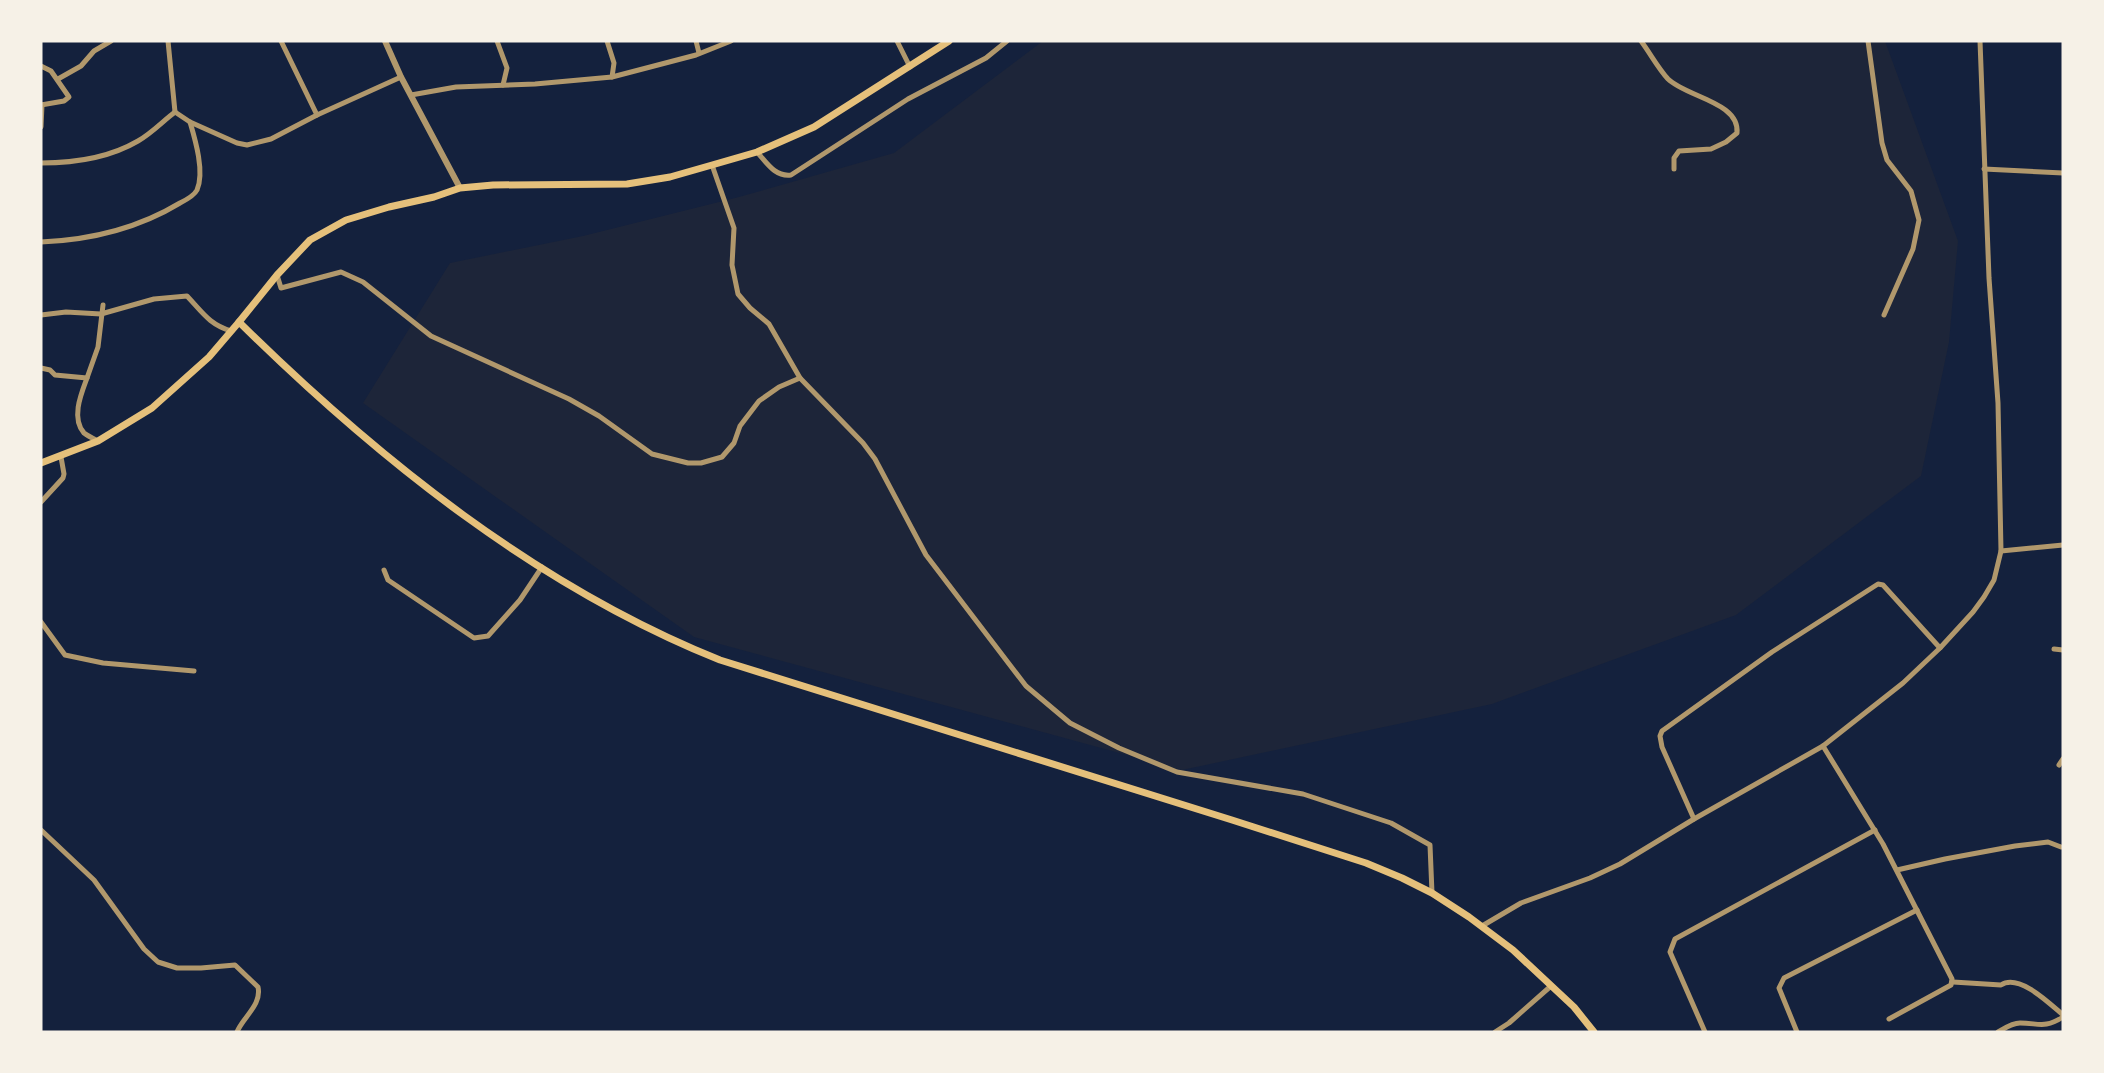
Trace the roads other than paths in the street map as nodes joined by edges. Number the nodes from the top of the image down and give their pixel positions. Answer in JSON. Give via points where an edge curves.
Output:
{"nodes":[{"id":1,"x":111,"y":41,"type":"edge"},
{"id":2,"x":168,"y":41,"type":"edge"},
{"id":3,"x":281,"y":41,"type":"edge"},
{"id":4,"x":385,"y":41,"type":"edge"},
{"id":5,"x":498,"y":41,"type":"edge"},
{"id":6,"x":607,"y":41,"type":"edge"},
{"id":7,"x":696,"y":41,"type":"edge"},
{"id":8,"x":731,"y":41,"type":"edge"},
{"id":9,"x":897,"y":41,"type":"edge"},
{"id":10,"x":949,"y":41,"type":"edge"},
{"id":11,"x":1007,"y":41,"type":"edge"},
{"id":12,"x":1641,"y":41,"type":"edge"},
{"id":13,"x":1868,"y":41,"type":"edge"},
{"id":14,"x":1980,"y":41,"type":"edge"},
{"id":15,"x":699,"y":53,"type":"junction"},
{"id":16,"x":41,"y":66,"type":"edge"},
{"id":17,"x":910,"y":68,"type":"junction"},
{"id":18,"x":401,"y":77,"type":"junction"},
{"id":19,"x":612,"y":77,"type":"junction"},
{"id":20,"x":58,"y":79,"type":"junction"},
{"id":21,"x":503,"y":86,"type":"junction"},
{"id":22,"x":411,"y":94,"type":"junction"},
{"id":23,"x":41,"y":105,"type":"edge"},
{"id":24,"x":175,"y":112,"type":"junction"},
{"id":25,"x":317,"y":115,"type":"junction"},
{"id":26,"x":190,"y":122,"type":"junction"},
{"id":27,"x":41,"y":127,"type":"edge"},
{"id":28,"x":757,"y":152,"type":"junction"},
{"id":29,"x":41,"y":163,"type":"edge"},
{"id":30,"x":712,"y":166,"type":"junction"},
{"id":31,"x":1674,"y":169,"type":"dead end"},
{"id":32,"x":1984,"y":169,"type":"junction"},
{"id":33,"x":2063,"y":173,"type":"edge"},
{"id":34,"x":460,"y":188,"type":"junction"},
{"id":35,"x":41,"y":242,"type":"edge"},
{"id":36,"x":277,"y":275,"type":"junction"},
{"id":37,"x":103,"y":305,"type":"dead end"},
{"id":38,"x":101,"y":314,"type":"junction"},
{"id":39,"x":41,"y":315,"type":"edge"},
{"id":40,"x":1884,"y":315,"type":"dead end"},
{"id":41,"x":239,"y":322,"type":"junction"},
{"id":42,"x":232,"y":331,"type":"junction"},
{"id":43,"x":41,"y":368,"type":"edge"},
{"id":44,"x":86,"y":378,"type":"junction"},
{"id":45,"x":800,"y":378,"type":"junction"},
{"id":46,"x":98,"y":441,"type":"junction"},
{"id":47,"x":61,"y":457,"type":"junction"},
{"id":48,"x":41,"y":463,"type":"edge"},
{"id":49,"x":41,"y":502,"type":"edge"},
{"id":50,"x":2063,"y":544,"type":"edge"},
{"id":51,"x":2000,"y":551,"type":"junction"},
{"id":52,"x":542,"y":567,"type":"junction"},
{"id":53,"x":384,"y":570,"type":"dead end"},
{"id":54,"x":41,"y":622,"type":"edge"},
{"id":55,"x":1940,"y":648,"type":"junction"},
{"id":56,"x":2054,"y":650,"type":"dead end"},
{"id":57,"x":2063,"y":650,"type":"edge"},
{"id":58,"x":194,"y":671,"type":"dead end"},
{"id":59,"x":1823,"y":746,"type":"junction"},
{"id":60,"x":1694,"y":819,"type":"junction"},
{"id":61,"x":41,"y":830,"type":"edge"},
{"id":62,"x":1875,"y":830,"type":"junction"},
{"id":63,"x":2062,"y":847,"type":"dead end"},
{"id":64,"x":1897,"y":870,"type":"junction"},
{"id":65,"x":1432,"y":893,"type":"junction"},
{"id":66,"x":1917,"y":910,"type":"junction"},
{"id":67,"x":1482,"y":926,"type":"junction"},
{"id":68,"x":1953,"y":982,"type":"junction"},
{"id":69,"x":1551,"y":986,"type":"junction"},
{"id":70,"x":2063,"y":1016,"type":"edge"},
{"id":71,"x":1889,"y":1019,"type":"dead end"},
{"id":72,"x":237,"y":1032,"type":"edge"},
{"id":73,"x":1495,"y":1032,"type":"edge"},
{"id":74,"x":1594,"y":1032,"type":"edge"},
{"id":75,"x":1705,"y":1032,"type":"edge"},
{"id":76,"x":1797,"y":1032,"type":"edge"},
{"id":77,"x":1998,"y":1032,"type":"edge"}],
"edges":[{"from":1,"to":20,"type":"street","via":[[94,51],[81,66]]},
{"from":2,"to":24,"type":"street"},
{"from":3,"to":25,"type":"street"},
{"from":4,"to":18,"type":"street"},
{"from":5,"to":21,"type":"street","via":[[507,68]]},
{"from":6,"to":19,"type":"street","via":[[614,63]]},
{"from":7,"to":15,"type":"street"},
{"from":8,"to":15,"type":"street"},
{"from":9,"to":17,"type":"street"},
{"from":10,"to":17,"type":"main road"},
{"from":11,"to":28,"type":"street","via":[[986,58],[908,99],[790,175],[776,173]]},
{"from":12,"to":31,"type":"street","via":[[1669,80],[1732,114],[1738,126],[1737,134],[1711,149],[1680,151],[1674,158]]},
{"from":13,"to":40,"type":"street","via":[[1882,143],[1887,160],[1911,191],[1919,220],[1913,249]]},
{"from":14,"to":32,"type":"street"},
{"from":15,"to":19,"type":"street"},
{"from":16,"to":20,"type":"street"},
{"from":17,"to":28,"type":"main road","via":[[814,128]]},
{"from":18,"to":22,"type":"street"},
{"from":18,"to":25,"type":"street"},
{"from":19,"to":21,"type":"street"},
{"from":20,"to":23,"type":"street","via":[[70,97]]},
{"from":21,"to":22,"type":"street","via":[[456,87]]},
{"from":22,"to":34,"type":"street"},
{"from":23,"to":27,"type":"street"},
{"from":24,"to":26,"type":"street"},
{"from":24,"to":29,"type":"street","via":[[139,140],[108,154],[70,163]]},
{"from":25,"to":26,"type":"street","via":[[272,139],[246,145]]},
{"from":26,"to":35,"type":"street","via":[[198,154],[199,180],[194,194],[165,212],[118,230],[89,238]]},
{"from":28,"to":30,"type":"main road"},
{"from":30,"to":34,"type":"main road","via":[[627,184]]},
{"from":30,"to":45,"type":"street","via":[[734,228],[732,266],[738,294],[769,324]]},
{"from":32,"to":33,"type":"street"},
{"from":32,"to":51,"type":"street","via":[[1998,403]]},
{"from":34,"to":36,"type":"main road","via":[[389,206],[332,226],[310,240]]},
{"from":36,"to":41,"type":"main road"},
{"from":36,"to":45,"type":"street","via":[[281,288],[341,272],[363,282],[431,336],[576,403],[652,454],[680,461],[700,464],[722,457],[759,401]]},
{"from":37,"to":38,"type":"street"},
{"from":38,"to":39,"type":"street","via":[[66,312]]},
{"from":38,"to":42,"type":"street","via":[[154,299],[187,296],[206,319]]},
{"from":38,"to":44,"type":"street","via":[[98,347]]},
{"from":41,"to":42,"type":"main road"},
{"from":41,"to":52,"type":"main road","via":[[342,418],[410,474]]},
{"from":42,"to":46,"type":"main road","via":[[192,374],[164,398],[126,426]]},
{"from":43,"to":44,"type":"street","via":[[50,370],[55,376]]},
{"from":44,"to":46,"type":"street","via":[[79,399],[78,418],[84,432]]},
{"from":45,"to":65,"type":"street","via":[[875,459],[926,555],[1026,686],[1070,723],[1177,772],[1303,794],[1392,823],[1430,845]]},
{"from":46,"to":47,"type":"main road"},
{"from":47,"to":48,"type":"main road"},
{"from":47,"to":49,"type":"street","via":[[63,478]]},
{"from":50,"to":51,"type":"street"},
{"from":51,"to":55,"type":"street","via":[[1994,580],[1984,597]]},
{"from":52,"to":53,"type":"street","via":[[520,600],[488,636],[474,638],[388,580]]},
{"from":52,"to":65,"type":"main road","via":[[611,608],[720,660],[1366,864]]},
{"from":54,"to":58,"type":"street","via":[[65,655],[102,663]]},
{"from":55,"to":59,"type":"street","via":[[1903,683]]},
{"from":55,"to":60,"type":"street","via":[[1883,585],[1878,584],[1772,652],[1662,731],[1662,747]]},
{"from":56,"to":57,"type":"street"},
{"from":59,"to":60,"type":"street"},
{"from":59,"to":62,"type":"street"},
{"from":60,"to":67,"type":"street","via":[[1620,864],[1521,903]]},
{"from":61,"to":72,"type":"street","via":[[94,880],[144,949],[158,962],[177,968],[230,964],[238,967],[258,987],[258,999]]},
{"from":62,"to":64,"type":"street"},
{"from":62,"to":75,"type":"street","via":[[1675,939],[1670,952]]},
{"from":63,"to":64,"type":"street","via":[[2048,842],[2015,846]]},
{"from":64,"to":66,"type":"street"},
{"from":65,"to":67,"type":"main road"},
{"from":66,"to":68,"type":"street"},
{"from":66,"to":76,"type":"street","via":[[1784,978],[1779,988]]},
{"from":67,"to":69,"type":"main road"},
{"from":68,"to":70,"type":"street","via":[[2001,985],[2013,981],[2042,996]]},
{"from":68,"to":71,"type":"street"},
{"from":69,"to":73,"type":"street"},
{"from":69,"to":74,"type":"main road"},
{"from":70,"to":77,"type":"street","via":[[2038,1026],[2020,1023]]}]}
